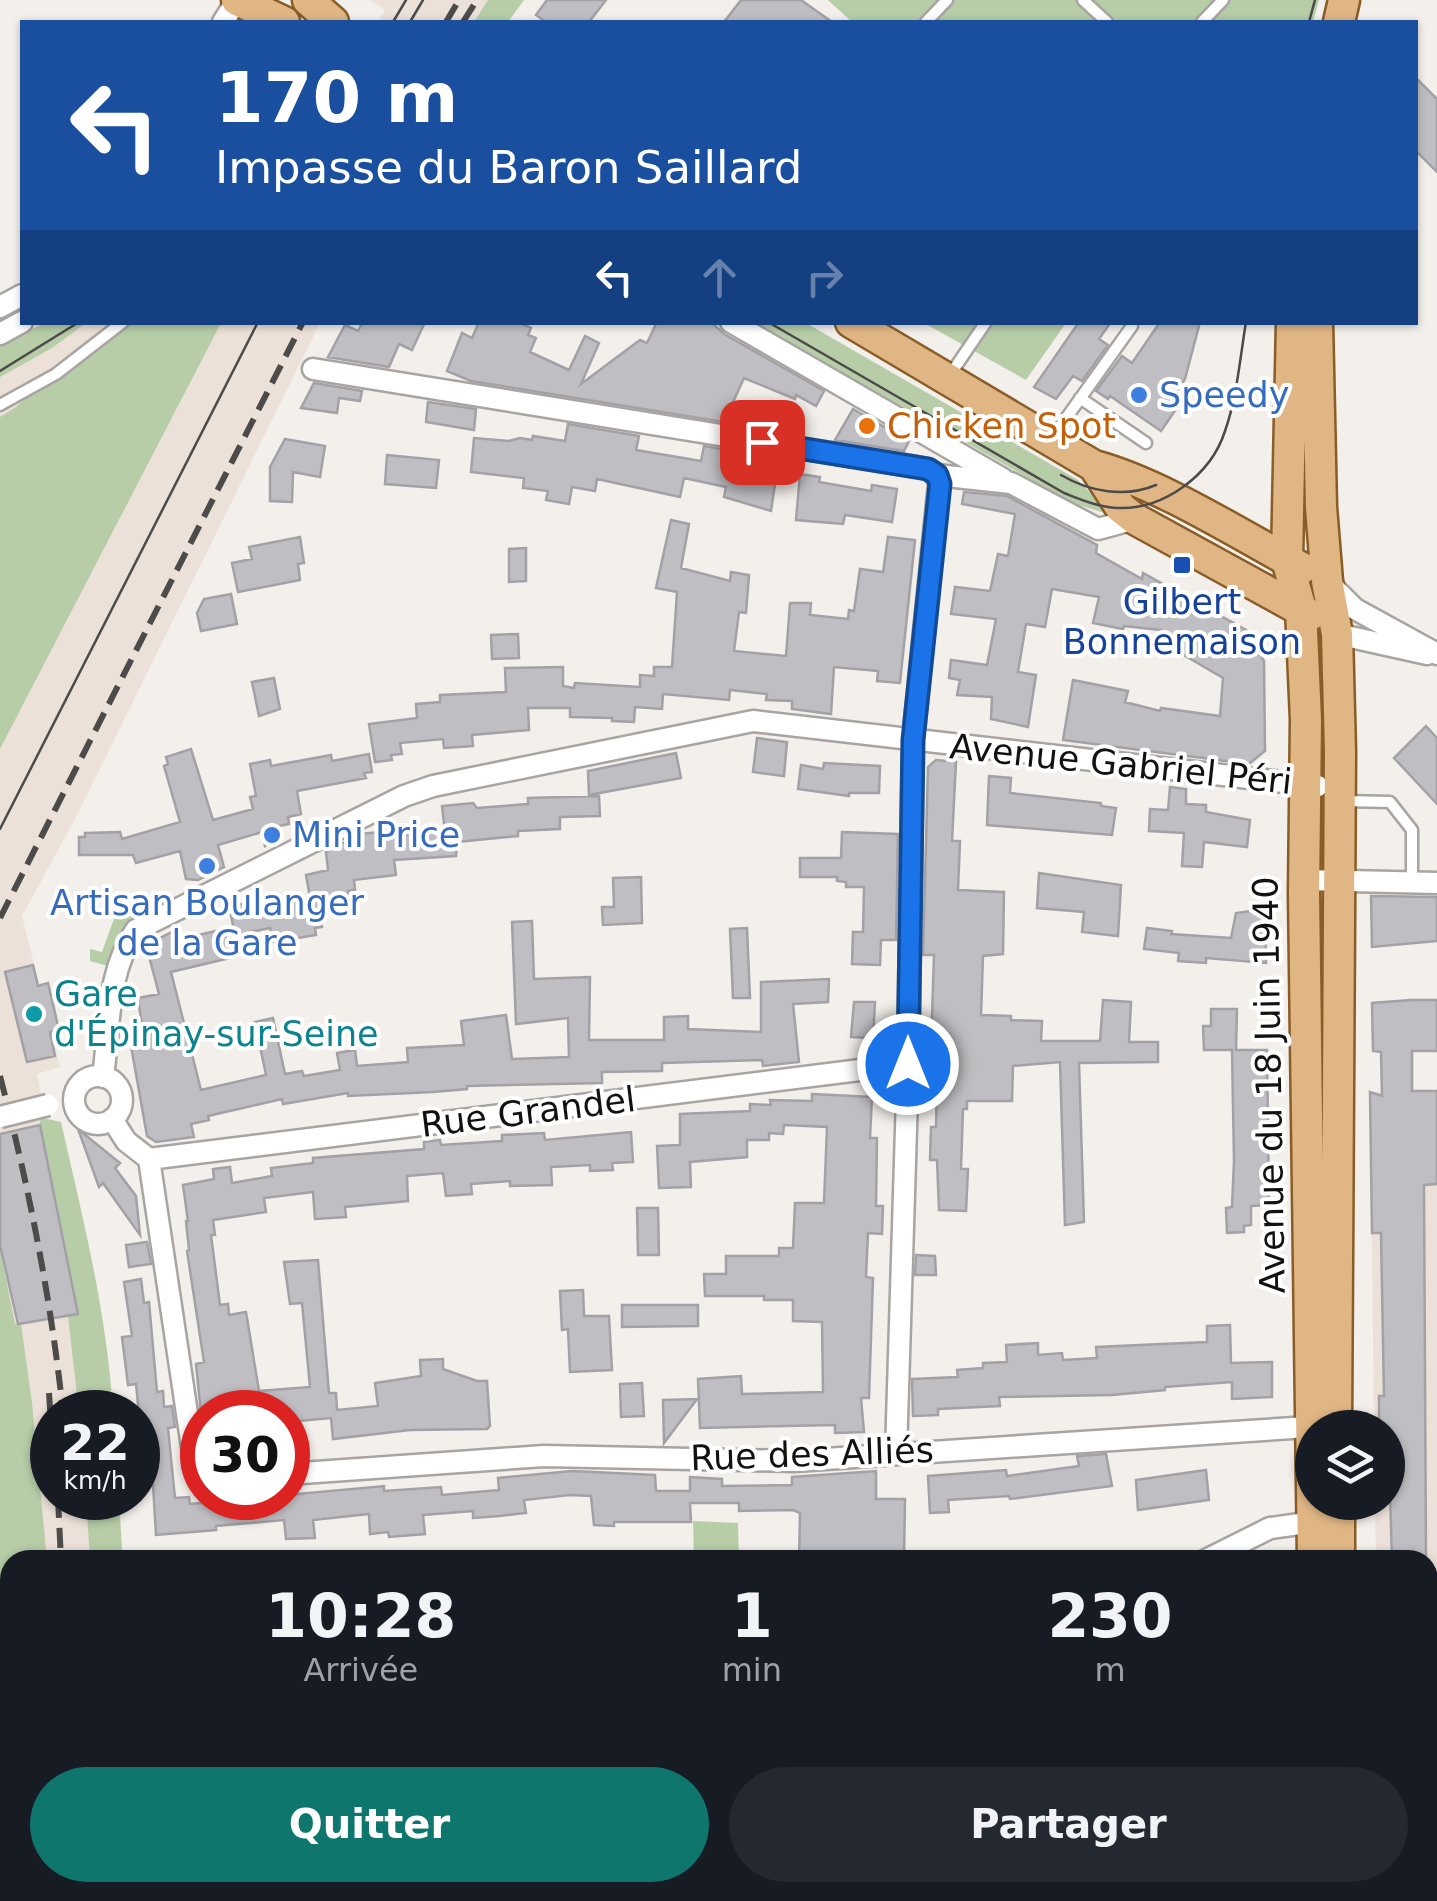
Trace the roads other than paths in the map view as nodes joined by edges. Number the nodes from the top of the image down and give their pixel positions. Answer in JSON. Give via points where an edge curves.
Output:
{"nodes":[{"id":1,"x":237,"y":0,"type":"edge"},
{"id":2,"x":308,"y":0,"type":"edge"},
{"id":3,"x":947,"y":0,"type":"edge"},
{"id":4,"x":1082,"y":0,"type":"edge"},
{"id":5,"x":1223,"y":0,"type":"edge"},
{"id":6,"x":272,"y":15,"type":"edge"},
{"id":7,"x":331,"y":20,"type":"edge"},
{"id":8,"x":928,"y":20,"type":"edge"},
{"id":9,"x":1105,"y":20,"type":"edge"},
{"id":10,"x":1204,"y":20,"type":"edge"},
{"id":11,"x":120,"y":325,"type":"edge"},
{"id":12,"x":737,"y":325,"type":"edge"},
{"id":13,"x":856,"y":325,"type":"edge"},
{"id":14,"x":984,"y":325,"type":"edge"},
{"id":15,"x":1292,"y":325,"type":"edge"},
{"id":16,"x":1317,"y":325,"type":"edge"},
{"id":17,"x":1132,"y":326,"type":"dead end"},
{"id":18,"x":313,"y":369,"type":"dead end"},
{"id":19,"x":948,"y":378,"type":"junction"},
{"id":20,"x":1080,"y":398,"type":"junction"},
{"id":21,"x":0,"y":405,"type":"edge"},
{"id":22,"x":1051,"y":439,"type":"junction"},
{"id":23,"x":1146,"y":443,"type":"dead end"},
{"id":24,"x":1094,"y":466,"type":"junction"},
{"id":25,"x":937,"y":475,"type":"junction"},
{"id":26,"x":1011,"y":483,"type":"junction"},
{"id":27,"x":1136,"y":519,"type":"junction"},
{"id":28,"x":1287,"y":560,"type":"junction"},
{"id":29,"x":1327,"y":581,"type":"junction"},
{"id":30,"x":1301,"y":609,"type":"junction"},
{"id":31,"x":1336,"y":634,"type":"junction"},
{"id":32,"x":1437,"y":655,"type":"edge"},
{"id":33,"x":913,"y":740,"type":"junction"},
{"id":34,"x":1305,"y":784,"type":"junction"},
{"id":35,"x":1340,"y":795,"type":"junction"},
{"id":36,"x":1304,"y":880,"type":"junction"},
{"id":37,"x":1340,"y":880,"type":"junction"},
{"id":38,"x":1412,"y":882,"type":"junction"},
{"id":39,"x":1437,"y":883,"type":"edge"},
{"id":40,"x":908,"y":1064,"type":"junction"},
{"id":41,"x":104,"y":1077,"type":"junction"},
{"id":42,"x":74,"y":1104,"type":"junction"},
{"id":43,"x":0,"y":1117,"type":"edge"},
{"id":44,"x":112,"y":1119,"type":"junction"},
{"id":45,"x":149,"y":1159,"type":"junction"},
{"id":46,"x":184,"y":1390,"type":"edge"},
{"id":47,"x":1327,"y":1410,"type":"edge"},
{"id":48,"x":1328,"y":1410,"type":"edge"},
{"id":49,"x":1295,"y":1428,"type":"edge"},
{"id":50,"x":896,"y":1453,"type":"junction"},
{"id":51,"x":310,"y":1472,"type":"edge"},
{"id":52,"x":1304,"y":1520,"type":"edge"},
{"id":53,"x":1328,"y":1520,"type":"edge"},
{"id":54,"x":1331,"y":1520,"type":"edge"},
{"id":55,"x":1226,"y":1550,"type":"edge"},
{"id":56,"x":1317,"y":1550,"type":"edge"},
{"id":57,"x":1337,"y":1550,"type":"edge"}],
"edges":[{"from":1,"to":6,"type":"main road"},
{"from":2,"to":7,"type":"main road"},
{"from":3,"to":8,"type":"lane"},
{"from":4,"to":9,"type":"lane"},
{"from":5,"to":10,"type":"lane"},
{"from":11,"to":21,"type":"lane","via":[[56,374]]},
{"from":12,"to":26,"type":"street"},
{"from":13,"to":19,"type":"main road"},
{"from":14,"to":19,"type":"lane"},
{"from":15,"to":28,"type":"main road","name":"Avenue du 18 Juin 1940"},
{"from":16,"to":29,"type":"main road","name":"Avenue du 18 Juin 1940"},
{"from":17,"to":20,"type":"lane"},
{"from":18,"to":25,"type":"street"},
{"from":19,"to":22,"type":"main road"},
{"from":20,"to":22,"type":"lane"},
{"from":20,"to":23,"type":"lane"},
{"from":22,"to":24,"type":"main road"},
{"from":24,"to":27,"type":"main road"},
{"from":24,"to":28,"type":"main road","via":[[1151,487]]},
{"from":25,"to":26,"type":"street"},
{"from":25,"to":33,"type":"street"},
{"from":26,"to":27,"type":"street","via":[[1098,528]]},
{"from":27,"to":30,"type":"main road"},
{"from":28,"to":29,"type":"main road"},
{"from":28,"to":30,"type":"main road","name":"Avenue du 18 Juin 1940"},
{"from":29,"to":31,"type":"main road","name":"Avenue du 18 Juin 1940"},
{"from":29,"to":32,"type":"street","via":[[1355,610]]},
{"from":30,"to":31,"type":"main road"},
{"from":30,"to":34,"type":"main road","name":"Avenue du 18 Juin 1940"},
{"from":31,"to":32,"type":"street"},
{"from":31,"to":35,"type":"main road","name":"Avenue du 18 Juin 1940"},
{"from":33,"to":34,"type":"street","name":"Avenue Gabriel Péri"},
{"from":33,"to":40,"type":"street"},
{"from":33,"to":41,"type":"street","name":"Avenue Gabriel Péri","via":[[753,721],[404,796],[136,930],[109,1000]]},
{"from":34,"to":35,"type":"street","name":"Avenue Gabriel Péri"},
{"from":34,"to":36,"type":"main road","name":"Avenue du 18 Juin 1940"},
{"from":35,"to":37,"type":"main road","name":"Avenue du 18 Juin 1940"},
{"from":35,"to":38,"type":"lane","via":[[1390,802],[1412,830]]},
{"from":36,"to":37,"type":"street"},
{"from":36,"to":47,"type":"main road","name":"Avenue du 18 Juin 1940"},
{"from":37,"to":38,"type":"street"},
{"from":37,"to":48,"type":"main road","name":"Avenue du 18 Juin 1940"},
{"from":38,"to":39,"type":"street"},
{"from":40,"to":45,"type":"street","name":"Rue Grandel"},
{"from":40,"to":50,"type":"street"},
{"from":41,"to":42,"type":"street","via":[[85,1080]]},
{"from":41,"to":44,"type":"street","via":[[122,1095]]},
{"from":42,"to":43,"type":"street","bridge":true},
{"from":42,"to":44,"type":"street","via":[[94,1124]]},
{"from":44,"to":45,"type":"street"},
{"from":45,"to":46,"type":"street"},
{"from":49,"to":50,"type":"street","name":"Rue des Alliés"},
{"from":50,"to":51,"type":"street","name":"Rue des Alliés","via":[[796,1461],[544,1456]]},
{"from":52,"to":55,"type":"street"},
{"from":53,"to":56,"type":"main road","name":"Avenue du 18 Juin 1940"},
{"from":54,"to":57,"type":"main road","name":"Avenue du 18 Juin 1940"}]}
